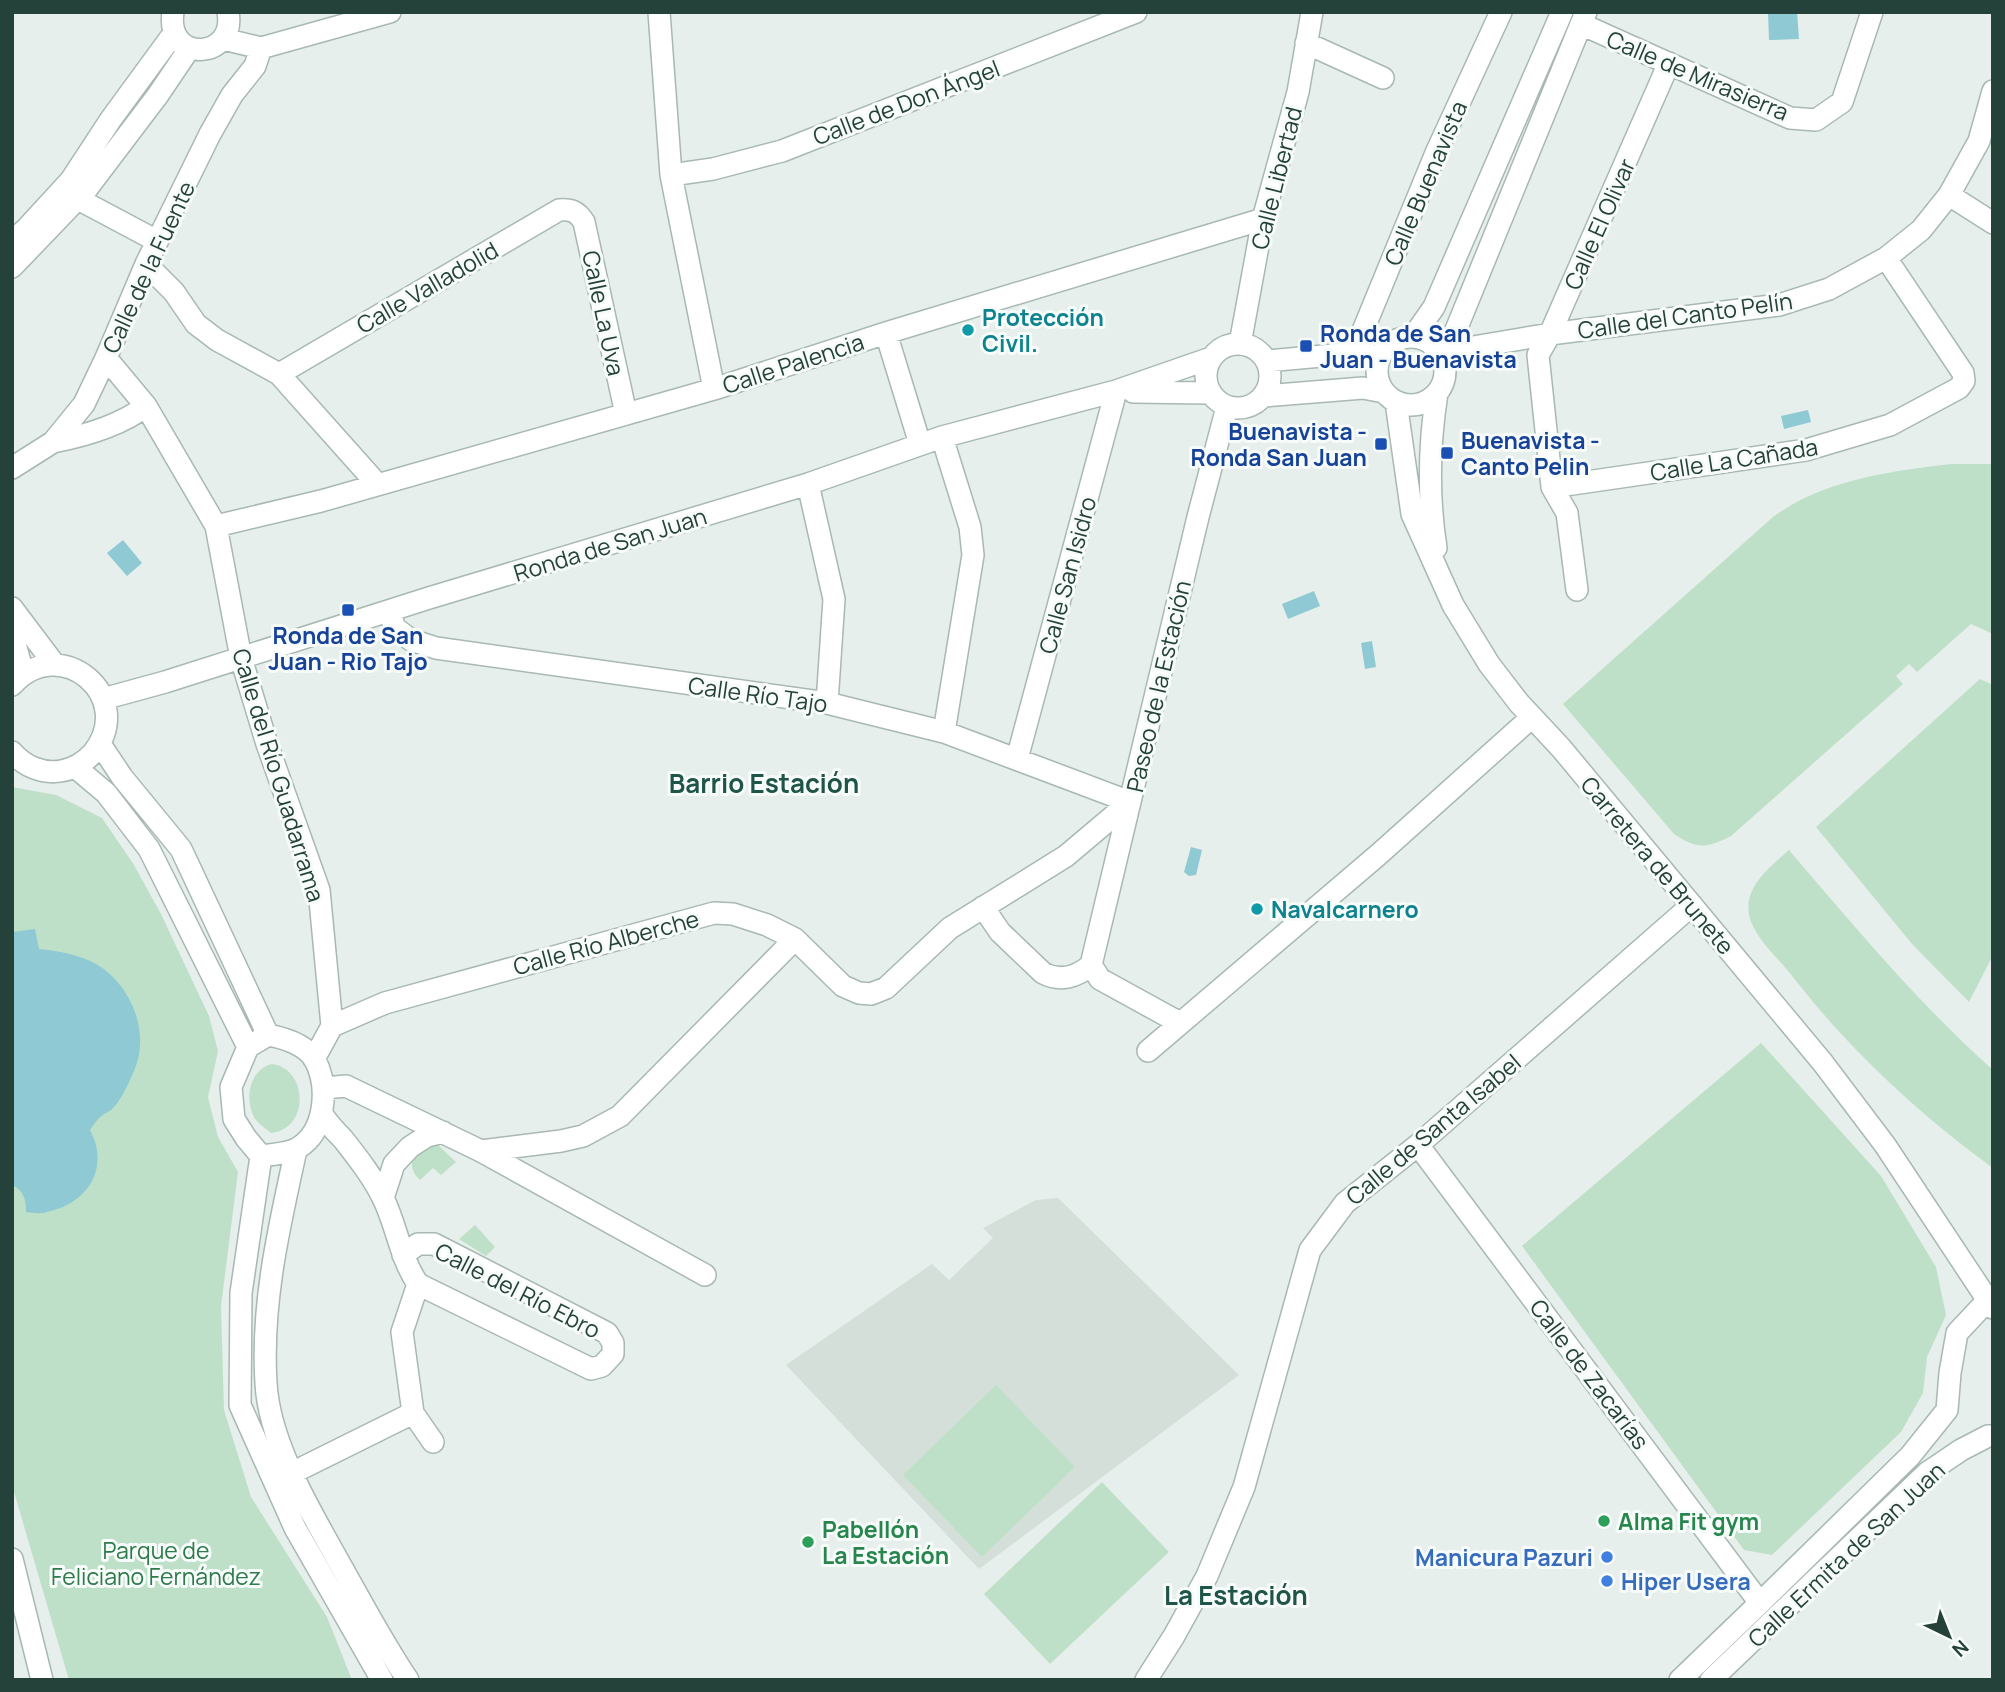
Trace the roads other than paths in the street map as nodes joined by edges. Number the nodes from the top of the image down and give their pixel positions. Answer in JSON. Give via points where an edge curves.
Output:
{"nodes":[{"id":1,"x":228,"y":12,"type":"edge"},
{"id":2,"x":390,"y":12,"type":"edge"},
{"id":3,"x":659,"y":12,"type":"edge"},
{"id":4,"x":1136,"y":12,"type":"edge"},
{"id":5,"x":1312,"y":12,"type":"edge"},
{"id":6,"x":1501,"y":12,"type":"edge"},
{"id":7,"x":1562,"y":12,"type":"edge"},
{"id":8,"x":1872,"y":12,"type":"edge"},
{"id":9,"x":1583,"y":18,"type":"edge"},
{"id":10,"x":174,"y":23,"type":"edge"},
{"id":11,"x":223,"y":39,"type":"junction"},
{"id":12,"x":1306,"y":43,"type":"junction"},
{"id":13,"x":261,"y":48,"type":"junction"},
{"id":14,"x":189,"y":49,"type":"junction"},
{"id":15,"x":1670,"y":63,"type":"junction"},
{"id":16,"x":1382,"y":78,"type":"dead end"},
{"id":17,"x":1993,"y":91,"type":"edge"},
{"id":18,"x":671,"y":175,"type":"junction"},
{"id":19,"x":1949,"y":195,"type":"junction"},
{"id":20,"x":78,"y":199,"type":"junction"},
{"id":21,"x":578,"y":213,"type":"joint"},
{"id":22,"x":1263,"y":219,"type":"junction"},
{"id":23,"x":1993,"y":223,"type":"edge"},
{"id":24,"x":23,"y":233,"type":"edge"},
{"id":25,"x":157,"y":241,"type":"junction"},
{"id":26,"x":1886,"y":258,"type":"junction"},
{"id":27,"x":146,"y":264,"type":"junction"},
{"id":28,"x":12,"y":267,"type":"edge"},
{"id":29,"x":886,"y":333,"type":"junction"},
{"id":30,"x":1550,"y":334,"type":"junction"},
{"id":31,"x":1413,"y":337,"type":"junction"},
{"id":32,"x":1240,"y":344,"type":"junction"},
{"id":33,"x":1385,"y":349,"type":"junction"},
{"id":34,"x":1441,"y":354,"type":"junction"},
{"id":35,"x":1353,"y":355,"type":"junction"},
{"id":36,"x":106,"y":358,"type":"junction"},
{"id":37,"x":1211,"y":358,"type":"junction"},
{"id":38,"x":1267,"y":361,"type":"junction"},
{"id":39,"x":279,"y":374,"type":"junction"},
{"id":40,"x":713,"y":389,"type":"junction"},
{"id":41,"x":1116,"y":391,"type":"junction"},
{"id":42,"x":1210,"y":393,"type":"junction"},
{"id":43,"x":1437,"y":393,"type":"junction"},
{"id":44,"x":1264,"y":396,"type":"junction"},
{"id":45,"x":1390,"y":397,"type":"junction"},
{"id":46,"x":146,"y":406,"type":"junction"},
{"id":47,"x":1227,"y":407,"type":"junction"},
{"id":48,"x":626,"y":414,"type":"junction"},
{"id":49,"x":942,"y":437,"type":"junction"},
{"id":50,"x":53,"y":442,"type":"junction"},
{"id":51,"x":920,"y":444,"type":"junction"},
{"id":52,"x":12,"y":468,"type":"edge"},
{"id":53,"x":808,"y":484,"type":"junction"},
{"id":54,"x":378,"y":485,"type":"junction"},
{"id":55,"x":1552,"y":487,"type":"junction"},
{"id":56,"x":216,"y":526,"type":"junction"},
{"id":57,"x":1440,"y":578,"type":"junction"},
{"id":58,"x":1577,"y":590,"type":"dead end"},
{"id":59,"x":12,"y":608,"type":"edge"},
{"id":60,"x":389,"y":611,"type":"junction"},
{"id":61,"x":12,"y":633,"type":"edge"},
{"id":62,"x":241,"y":657,"type":"junction"},
{"id":63,"x":55,"y":665,"type":"junction"},
{"id":64,"x":16,"y":680,"type":"edge"},
{"id":65,"x":103,"y":699,"type":"junction"},
{"id":66,"x":827,"y":703,"type":"junction"},
{"id":67,"x":1526,"y":710,"type":"junction"},
{"id":68,"x":944,"y":732,"type":"junction"},
{"id":69,"x":100,"y":744,"type":"junction"},
{"id":70,"x":12,"y":752,"type":"edge"},
{"id":71,"x":1017,"y":759,"type":"junction"},
{"id":72,"x":75,"y":767,"type":"junction"},
{"id":73,"x":1130,"y":802,"type":"junction"},
{"id":74,"x":1692,"y":905,"type":"junction"},
{"id":75,"x":983,"y":907,"type":"junction"},
{"id":76,"x":795,"y":939,"type":"junction"},
{"id":77,"x":1091,"y":965,"type":"junction"},
{"id":78,"x":1180,"y":1023,"type":"junction"},
{"id":79,"x":332,"y":1026,"type":"junction"},
{"id":80,"x":268,"y":1035,"type":"junction"},
{"id":81,"x":248,"y":1048,"type":"junction"},
{"id":82,"x":1148,"y":1051,"type":"dead end"},
{"id":83,"x":314,"y":1059,"type":"junction"},
{"id":84,"x":324,"y":1088,"type":"junction"},
{"id":85,"x":322,"y":1114,"type":"junction"},
{"id":86,"x":443,"y":1132,"type":"junction"},
{"id":87,"x":1418,"y":1145,"type":"junction"},
{"id":88,"x":296,"y":1150,"type":"junction"},
{"id":89,"x":481,"y":1152,"type":"junction"},
{"id":90,"x":261,"y":1156,"type":"junction"},
{"id":91,"x":383,"y":1198,"type":"junction"},
{"id":92,"x":403,"y":1255,"type":"junction"},
{"id":93,"x":705,"y":1275,"type":"dead end"},
{"id":94,"x":418,"y":1284,"type":"junction"},
{"id":95,"x":1990,"y":1304,"type":"edge"},
{"id":96,"x":412,"y":1413,"type":"junction"},
{"id":97,"x":1990,"y":1436,"type":"edge"},
{"id":98,"x":433,"y":1441,"type":"dead end"},
{"id":99,"x":292,"y":1473,"type":"junction"},
{"id":100,"x":12,"y":1559,"type":"edge"},
{"id":101,"x":1760,"y":1603,"type":"junction"},
{"id":102,"x":42,"y":1680,"type":"edge"},
{"id":103,"x":382,"y":1680,"type":"edge"},
{"id":104,"x":408,"y":1680,"type":"edge"},
{"id":105,"x":1146,"y":1680,"type":"edge"},
{"id":106,"x":1679,"y":1680,"type":"edge"},
{"id":107,"x":1711,"y":1680,"type":"edge"}],
"edges":[{"from":1,"to":11,"type":"street","via":[[230,21]]},
{"from":2,"to":13,"type":"street"},
{"from":3,"to":18,"type":"street"},
{"from":4,"to":18,"type":"street","name":"Calle de Don Ángel","via":[[782,151]]},
{"from":5,"to":12,"type":"street","name":"Calle Libertad"},
{"from":6,"to":35,"type":"street","name":"Calle Buenavista","via":[[1436,153]]},
{"from":7,"to":31,"type":"street","via":[[1433,307]]},
{"from":8,"to":15,"type":"street","name":"Calle de Mirasierra","via":[[1842,102],[1815,120],[1790,118]]},
{"from":9,"to":15,"type":"street","name":"Calle de Mirasierra"},
{"from":9,"to":34,"type":"street","via":[[1451,342]]},
{"from":10,"to":14,"type":"street","via":[[180,41]]},
{"from":10,"to":24,"type":"street","via":[[71,180]]},
{"from":11,"to":13,"type":"street"},
{"from":11,"to":14,"type":"street","via":[[206,50]]},
{"from":12,"to":16,"type":"street"},
{"from":12,"to":22,"type":"street","name":"Calle Libertad","via":[[1298,92]]},
{"from":13,"to":25,"type":"street","name":"Calle de la Fuente","via":[[255,66],[210,134]]},
{"from":14,"to":20,"type":"street"},
{"from":15,"to":30,"type":"street","name":"Calle El Olivar"},
{"from":17,"to":19,"type":"street","name":"Calle del Canto Pelín","via":[[1979,141]]},
{"from":18,"to":40,"type":"street"},
{"from":19,"to":23,"type":"street"},
{"from":19,"to":26,"type":"street","name":"Calle del Canto Pelín","via":[[1921,230]]},
{"from":20,"to":24,"type":"street"},
{"from":20,"to":25,"type":"street"},
{"from":21,"to":39,"type":"street","name":"Calle Valladolid","via":[[559,210]]},
{"from":21,"to":48,"type":"street","name":"Calle La Uva","via":[[584,222]]},
{"from":22,"to":29,"type":"street","name":"Calle Palencia"},
{"from":22,"to":32,"type":"street","name":"Calle Libertad"},
{"from":24,"to":28,"type":"street"},
{"from":25,"to":27,"type":"street","name":"Calle de la Fuente"},
{"from":26,"to":30,"type":"street","name":"Calle del Canto Pelín","via":[[1829,289],[1779,305]]},
{"from":26,"to":55,"type":"street","name":"Calle La Cañada","via":[[1964,373],[1959,388],[1889,425],[1806,450]]},
{"from":27,"to":36,"type":"street","name":"Calle de la Fuente"},
{"from":27,"to":39,"type":"street","via":[[174,292],[196,324]]},
{"from":29,"to":40,"type":"street","name":"Calle Palencia"},
{"from":29,"to":51,"type":"street"},
{"from":30,"to":34,"type":"street","name":"Calle del Canto Pelín"},
{"from":30,"to":55,"type":"street","name":"Calle El Olivar","via":[[1538,355]]},
{"from":31,"to":33,"type":"street"},
{"from":31,"to":34,"type":"street","via":[[1429,342]]},
{"from":32,"to":37,"type":"street","name":"Ronda de San Juan","via":[[1220,349]]},
{"from":32,"to":38,"type":"street","via":[[1259,351]]},
{"from":33,"to":35,"type":"street"},
{"from":33,"to":45,"type":"street","via":[[1379,359],[1378,382]]},
{"from":34,"to":43,"type":"street","via":[[1445,374]]},
{"from":35,"to":38,"type":"street"},
{"from":36,"to":46,"type":"street","name":"Calle del Río Guadarrama"},
{"from":36,"to":50,"type":"street","name":"Calle de la Fuente","via":[[84,404]]},
{"from":37,"to":41,"type":"street","name":"Ronda de San Juan"},
{"from":37,"to":42,"type":"street","via":[[1205,380]]},
{"from":38,"to":44,"type":"street","via":[[1270,383]]},
{"from":39,"to":54,"type":"street"},
{"from":40,"to":48,"type":"street","name":"Calle Palencia"},
{"from":41,"to":42,"type":"street","name":"Ronda de San Juan"},
{"from":41,"to":49,"type":"street","name":"Ronda de San Juan"},
{"from":41,"to":71,"type":"street","name":"Calle San Isidro"},
{"from":42,"to":47,"type":"street"},
{"from":43,"to":45,"type":"street","via":[[1419,404],[1407,405]]},
{"from":43,"to":57,"type":"street","name":"Carretera de Brunete","via":[[1430,513]]},
{"from":44,"to":45,"type":"street","via":[[1363,388]]},
{"from":44,"to":47,"type":"street","via":[[1253,405]]},
{"from":45,"to":57,"type":"street","name":"Carretera de Brunete","via":[[1412,513]]},
{"from":46,"to":50,"type":"street","via":[[131,418]]},
{"from":46,"to":56,"type":"street","name":"Calle del Río Guadarrama"},
{"from":47,"to":73,"type":"street","name":"Paseo de la Estación"},
{"from":48,"to":54,"type":"street","name":"Calle Palencia"},
{"from":49,"to":51,"type":"street","name":"Ronda de San Juan"},
{"from":49,"to":68,"type":"street","via":[[970,527],[973,555]]},
{"from":50,"to":52,"type":"street","name":"Calle de la Fuente"},
{"from":51,"to":53,"type":"street","name":"Ronda de San Juan"},
{"from":53,"to":60,"type":"street","name":"Ronda de San Juan"},
{"from":53,"to":66,"type":"street","via":[[834,599]]},
{"from":54,"to":56,"type":"street","name":"Calle Palencia"},
{"from":55,"to":58,"type":"street","name":"Calle El Olivar","via":[[1567,513]]},
{"from":56,"to":62,"type":"street","name":"Calle del Río Guadarrama"},
{"from":57,"to":67,"type":"street","name":"Carretera de Brunete","via":[[1489,664]]},
{"from":59,"to":63,"type":"street"},
{"from":60,"to":62,"type":"street","name":"Ronda de San Juan"},
{"from":60,"to":66,"type":"street","name":"Calle Río Tajo","via":[[403,634],[436,648]]},
{"from":61,"to":64,"type":"street","via":[[22,668]]},
{"from":62,"to":65,"type":"street","name":"Ronda de San Juan"},
{"from":62,"to":79,"type":"street","name":"Calle del Río Guadarrama","via":[[319,890]]},
{"from":63,"to":64,"type":"street","via":[[35,668]]},
{"from":63,"to":65,"type":"street","via":[[83,674]]},
{"from":65,"to":69,"type":"street","via":[[106,722]]},
{"from":66,"to":68,"type":"street","name":"Calle Río Tajo"},
{"from":67,"to":74,"type":"street","name":"Carretera de Brunete"},
{"from":67,"to":78,"type":"street","via":[[1378,855]]},
{"from":68,"to":71,"type":"street","name":"Calle Río Tajo"},
{"from":69,"to":72,"type":"street"},
{"from":69,"to":80,"type":"street","via":[[181,849]]},
{"from":70,"to":72,"type":"street","via":[[44,771]]},
{"from":71,"to":73,"type":"street","name":"Calle Río Tajo"},
{"from":72,"to":81,"type":"street","via":[[106,793],[149,849]]},
{"from":73,"to":75,"type":"street","name":"Calle Río Alberche","via":[[1066,856]]},
{"from":73,"to":77,"type":"street","name":"Paseo de la Estación"},
{"from":74,"to":87,"type":"street","name":"Calle de Santa Isabel"},
{"from":74,"to":95,"type":"street","name":"Carretera de Brunete","via":[[1885,1145]]},
{"from":75,"to":76,"type":"street","name":"Calle Río Alberche","via":[[950,928],[886,988],[871,994],[843,986]]},
{"from":75,"to":77,"type":"street","via":[[1000,932],[1043,973],[1069,977]]},
{"from":76,"to":79,"type":"street","name":"Calle Río Alberche","via":[[733,914],[714,913],[384,1003]]},
{"from":76,"to":89,"type":"street","via":[[620,1116],[583,1136]]},
{"from":77,"to":78,"type":"street","via":[[1100,979]]},
{"from":78,"to":82,"type":"street"},
{"from":79,"to":83,"type":"street"},
{"from":80,"to":81,"type":"street"},
{"from":80,"to":83,"type":"street","via":[[299,1046]]},
{"from":81,"to":90,"type":"street","via":[[231,1087],[234,1119]]},
{"from":83,"to":84,"type":"street"},
{"from":84,"to":85,"type":"street"},
{"from":84,"to":86,"type":"street","via":[[346,1086]]},
{"from":85,"to":88,"type":"street","via":[[309,1140]]},
{"from":85,"to":91,"type":"street","name":"Calle del Río Ebro"},
{"from":86,"to":89,"type":"street"},
{"from":86,"to":91,"type":"street","via":[[426,1136],[394,1164]]},
{"from":87,"to":101,"type":"street","name":"Calle de Zacarías"},
{"from":87,"to":105,"type":"street","name":"Calle de Santa Isabel","via":[[1345,1203],[1310,1250],[1244,1487],[1207,1576]]},
{"from":88,"to":90,"type":"street"},
{"from":88,"to":99,"type":"street","via":[[266,1311],[266,1385],[275,1428]]},
{"from":89,"to":93,"type":"street"},
{"from":90,"to":103,"type":"street","via":[[241,1293],[240,1405],[295,1528]]},
{"from":91,"to":92,"type":"street","name":"Calle del Río Ebro"},
{"from":92,"to":94,"type":"street","name":"Calle del Río Ebro"},
{"from":92,"to":94,"type":"street","name":"Calle del Río Ebro","via":[[418,1244],[434,1244],[607,1333],[613,1343],[612,1354],[602,1366],[591,1369]]},
{"from":94,"to":96,"type":"street","name":"Calle del Río Ebro","via":[[402,1332]]},
{"from":95,"to":101,"type":"street","name":"Calle Ermita de San Juan","via":[[1957,1333],[1947,1410],[1910,1456]]},
{"from":96,"to":98,"type":"street","name":"Calle del Río Ebro"},
{"from":96,"to":99,"type":"street"},
{"from":97,"to":107,"type":"street","name":"Calle Ermita de San Juan","via":[[1927,1472]]},
{"from":99,"to":104,"type":"street"},
{"from":100,"to":102,"type":"street"},
{"from":101,"to":106,"type":"street","name":"Calle Ermita de San Juan"}]}
